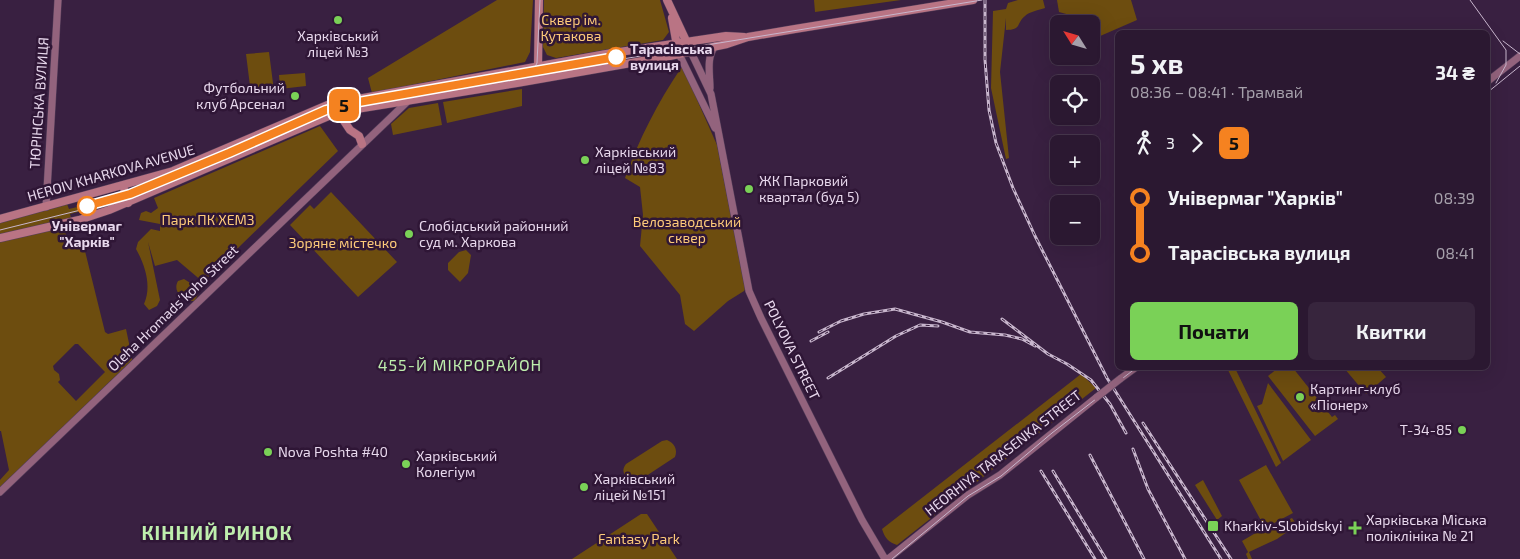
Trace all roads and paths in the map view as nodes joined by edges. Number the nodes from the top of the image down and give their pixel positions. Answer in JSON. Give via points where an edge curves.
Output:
{"nodes":[{"id":1,"x":58,"y":0,"type":"edge"},
{"id":2,"x":539,"y":0,"type":"edge"},
{"id":3,"x":973,"y":0,"type":"edge"},
{"id":4,"x":668,"y":3,"type":"edge"},
{"id":5,"x":748,"y":37,"type":"junction"},
{"id":6,"x":681,"y":42,"type":"junction"},
{"id":7,"x":715,"y":46,"type":"junction"},
{"id":8,"x":691,"y":52,"type":"junction"},
{"id":9,"x":679,"y":54,"type":"junction"},
{"id":10,"x":1520,"y":56,"type":"edge"},
{"id":11,"x":538,"y":66,"type":"junction"},
{"id":12,"x":1490,"y":79,"type":"edge"},
{"id":13,"x":517,"y":83,"type":"junction"},
{"id":14,"x":427,"y":86,"type":"junction"},
{"id":15,"x":711,"y":94,"type":"junction"},
{"id":16,"x":346,"y":101,"type":"junction"},
{"id":17,"x":408,"y":101,"type":"junction"},
{"id":18,"x":338,"y":112,"type":"junction"},
{"id":19,"x":719,"y":137,"type":"junction"},
{"id":20,"x":362,"y":144,"type":"junction"},
{"id":21,"x":123,"y":185,"type":"junction"},
{"id":22,"x":128,"y":203,"type":"junction"},
{"id":23,"x":46,"y":207,"type":"junction"},
{"id":24,"x":0,"y":218,"type":"edge"},
{"id":25,"x":0,"y":238,"type":"edge"},
{"id":26,"x":1132,"y":370,"type":"edge"},
{"id":27,"x":0,"y":492,"type":"edge"},
{"id":28,"x":886,"y":559,"type":"edge"}],
"edges":[{"from":1,"to":23,"type":"main road","name":"ТЮРІНСЬКА ВУЛИЦЯ"},
{"from":2,"to":11,"type":"main road"},
{"from":3,"to":5,"type":"main road","name":"HEROIV KHARKOVA AVENUE"},
{"from":4,"to":6,"type":"main road"},
{"from":4,"to":6,"type":"main road","via":[[675,35]]},
{"from":5,"to":6,"type":"main road","name":"HEROIV KHARKOVA AVENUE","via":[[726,36]]},
{"from":5,"to":7,"type":"main road","name":"HEROIV KHARKOVA AVENUE"},
{"from":6,"to":8,"type":"main road"},
{"from":6,"to":9,"type":"main road"},
{"from":6,"to":11,"type":"main road","name":"HEROIV KHARKOVA AVENUE"},
{"from":7,"to":8,"type":"main road","name":"HEROIV KHARKOVA AVENUE"},
{"from":7,"to":15,"type":"main road","name":"POLYOVA STREET","via":[[709,59]]},
{"from":8,"to":9,"type":"main road","name":"HEROIV KHARKOVA AVENUE"},
{"from":8,"to":15,"type":"main road","name":"POLYOVA STREET"},
{"from":9,"to":13,"type":"main road","name":"HEROIV KHARKOVA AVENUE"},
{"from":9,"to":19,"type":"main road","name":"POLYOVA STREET"},
{"from":10,"to":12,"type":"main road"},
{"from":11,"to":13,"type":"main road","via":[[531,75]]},
{"from":11,"to":14,"type":"main road","name":"HEROIV KHARKOVA AVENUE"},
{"from":13,"to":17,"type":"main road","name":"HEROIV KHARKOVA AVENUE"},
{"from":14,"to":16,"type":"main road","name":"HEROIV KHARKOVA AVENUE"},
{"from":14,"to":17,"type":"main road"},
{"from":15,"to":19,"type":"main road","name":"POLYOVA STREET"},
{"from":16,"to":18,"type":"main road"},
{"from":16,"to":21,"type":"main road","name":"HEROIV KHARKOVA AVENUE","via":[[325,106],[185,167]]},
{"from":17,"to":18,"type":"main road","name":"HEROIV KHARKOVA AVENUE"},
{"from":17,"to":20,"type":"main road","name":"Oleha Hromadsʹkoho Street"},
{"from":18,"to":20,"type":"main road"},
{"from":18,"to":22,"type":"main road","name":"HEROIV KHARKOVA AVENUE"},
{"from":19,"to":28,"type":"main road","name":"POLYOVA STREET","via":[[750,291],[862,520]]},
{"from":20,"to":27,"type":"main road","name":"Oleha Hromadsʹkoho Street"},
{"from":21,"to":22,"type":"main road"},
{"from":21,"to":23,"type":"main road","name":"HEROIV KHARKOVA AVENUE"},
{"from":22,"to":25,"type":"main road","name":"HEROIV KHARKOVA AVENUE","via":[[79,220]]},
{"from":23,"to":24,"type":"main road","name":"HEROIV KHARKOVA AVENUE"},
{"from":26,"to":28,"type":"main road","name":"HEORHIYA TARASENKA STREET","bridge":true,"via":[[1000,475],[968,495]]}]}
